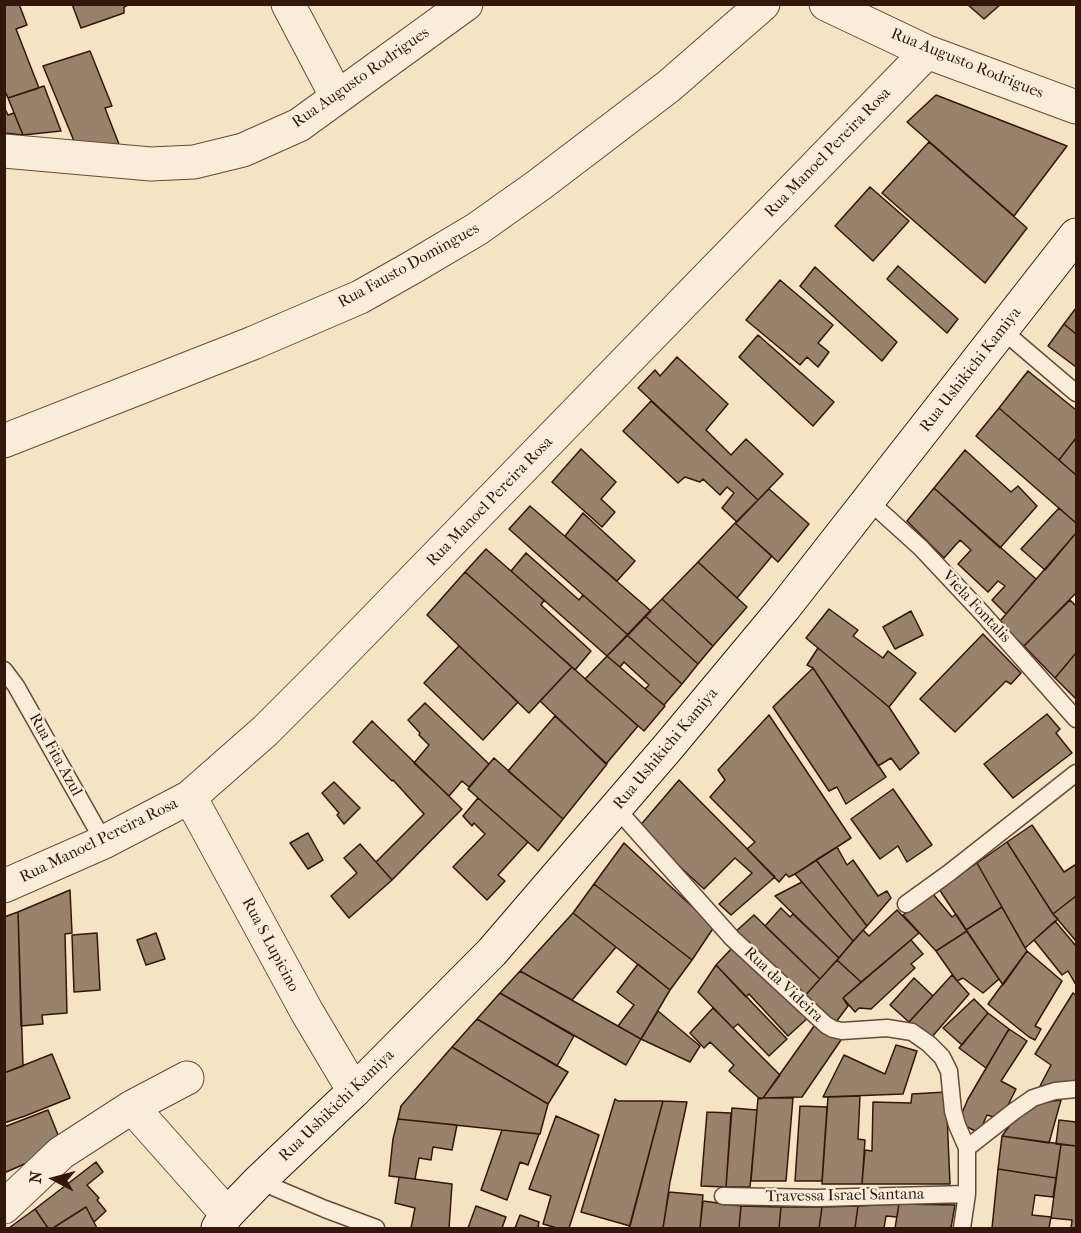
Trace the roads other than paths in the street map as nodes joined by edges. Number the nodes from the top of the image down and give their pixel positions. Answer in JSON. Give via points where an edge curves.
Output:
{"nodes":[{"id":1,"x":288,"y":4,"type":"edge"},
{"id":2,"x":466,"y":4,"type":"edge"},
{"id":3,"x":763,"y":4,"type":"edge"},
{"id":4,"x":843,"y":9,"type":"edge"},
{"id":5,"x":927,"y":52,"type":"junction"},
{"id":6,"x":336,"y":97,"type":"junction"},
{"id":7,"x":1077,"y":107,"type":"edge"},
{"id":8,"x":4,"y":151,"type":"edge"},
{"id":9,"x":1077,"y":235,"type":"edge"},
{"id":10,"x":1002,"y":330,"type":"junction"},
{"id":11,"x":1077,"y":393,"type":"edge"},
{"id":12,"x":4,"y":441,"type":"edge"},
{"id":13,"x":869,"y":501,"type":"junction"},
{"id":14,"x":4,"y":670,"type":"edge"},
{"id":15,"x":1077,"y":719,"type":"edge"},
{"id":16,"x":1077,"y":773,"type":"edge"},
{"id":17,"x":190,"y":796,"type":"junction"},
{"id":18,"x":616,"y":808,"type":"junction"},
{"id":19,"x":104,"y":842,"type":"junction"},
{"id":20,"x":4,"y":886,"type":"edge"},
{"id":21,"x":906,"y":904,"type":"dead end"},
{"id":22,"x":187,"y":1078,"type":"dead end"},
{"id":23,"x":1077,"y":1089,"type":"edge"},
{"id":24,"x":354,"y":1091,"type":"junction"},
{"id":25,"x":132,"y":1107,"type":"junction"},
{"id":26,"x":967,"y":1148,"type":"junction"},
{"id":27,"x":259,"y":1181,"type":"junction"},
{"id":28,"x":968,"y":1194,"type":"junction"},
{"id":29,"x":723,"y":1196,"type":"dead end"},
{"id":30,"x":4,"y":1207,"type":"edge"},
{"id":31,"x":223,"y":1221,"type":"edge"},
{"id":32,"x":376,"y":1228,"type":"edge"},
{"id":33,"x":962,"y":1228,"type":"edge"}],
"edges":[{"from":1,"to":6,"type":"street"},
{"from":2,"to":6,"type":"street","name":"Rua Augusto Rodrigues"},
{"from":3,"to":12,"type":"street","name":"Rua Fausto Domingues","via":[[669,86],[539,185],[477,229],[413,267],[360,297],[253,343]]},
{"from":4,"to":5,"type":"street","name":"Rua Augusto Rodrigues"},
{"from":5,"to":7,"type":"street","name":"Rua Augusto Rodrigues"},
{"from":5,"to":17,"type":"street","name":"Rua Manoel Pereira Rosa","via":[[323,674]]},
{"from":6,"to":8,"type":"street","name":"Rua Augusto Rodrigues","via":[[299,125],[243,150],[194,162],[151,164]]},
{"from":9,"to":10,"type":"street","name":"Rua Ushikichi Kamiya"},
{"from":10,"to":11,"type":"lane"},
{"from":10,"to":13,"type":"street","name":"Rua Ushikichi Kamiya"},
{"from":13,"to":15,"type":"lane","name":"Viela Fontalis","via":[[921,548]]},
{"from":13,"to":18,"type":"street","name":"Rua Ushikichi Kamiya"},
{"from":14,"to":19,"type":"lane","name":"Rua Fita Azul"},
{"from":16,"to":21,"type":"lane"},
{"from":17,"to":19,"type":"street","name":"Rua Manoel Pereira Rosa"},
{"from":17,"to":24,"type":"street","name":"Rua S Lupicino","via":[[301,1002]]},
{"from":18,"to":24,"type":"street","name":"Rua Ushikichi Kamiya","via":[[492,952]]},
{"from":18,"to":26,"type":"lane","name":"Rua da Videira","via":[[732,938],[826,1025],[842,1031],[912,1032],[942,1057],[948,1071],[953,1111]]},
{"from":19,"to":20,"type":"street","name":"Rua Manoel Pereira Rosa"},
{"from":22,"to":25,"type":"street"},
{"from":23,"to":26,"type":"lane","via":[[1034,1098]]},
{"from":24,"to":27,"type":"street","name":"Rua Ushikichi Kamiya"},
{"from":25,"to":30,"type":"street","via":[[61,1153]]},
{"from":25,"to":31,"type":"street"},
{"from":26,"to":28,"type":"lane"},
{"from":27,"to":31,"type":"street","name":"Rua Ushikichi Kamiya"},
{"from":27,"to":32,"type":"lane"},
{"from":28,"to":29,"type":"lane","name":"Travessa Israel Santana"},
{"from":28,"to":33,"type":"lane"}]}
